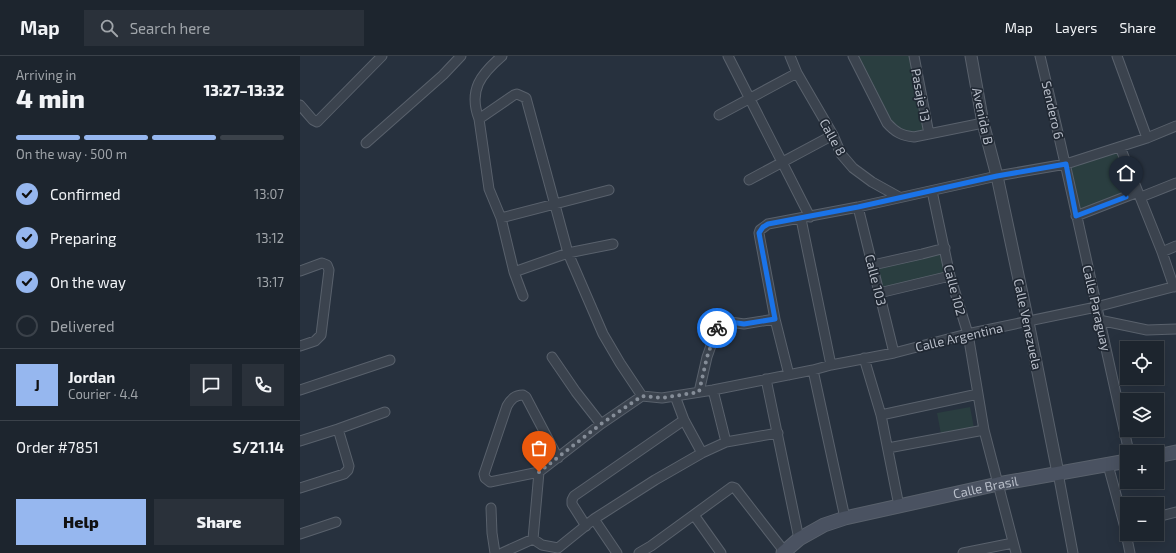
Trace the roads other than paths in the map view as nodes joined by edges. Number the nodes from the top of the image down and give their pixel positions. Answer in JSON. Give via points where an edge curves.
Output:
{"nodes":[{"id":1,"x":382,"y":56,"type":"edge"},
{"id":2,"x":461,"y":56,"type":"edge"},
{"id":3,"x":502,"y":56,"type":"edge"},
{"id":4,"x":728,"y":56,"type":"edge"},
{"id":5,"x":854,"y":56,"type":"edge"},
{"id":6,"x":914,"y":56,"type":"edge"},
{"id":7,"x":971,"y":56,"type":"edge"},
{"id":8,"x":1040,"y":56,"type":"edge"},
{"id":9,"x":1117,"y":56,"type":"edge"},
{"id":10,"x":793,"y":57,"type":"edge"},
{"id":11,"x":797,"y":73,"type":"junction"},
{"id":12,"x":750,"y":99,"type":"junction"},
{"id":13,"x":300,"y":105,"type":"edge"},
{"id":14,"x":719,"y":115,"type":"dead end"},
{"id":15,"x":479,"y":119,"type":"junction"},
{"id":16,"x":983,"y":123,"type":"junction"},
{"id":17,"x":1176,"y":126,"type":"edge"},
{"id":18,"x":929,"y":134,"type":"junction"},
{"id":19,"x":833,"y":135,"type":"junction"},
{"id":20,"x":1147,"y":138,"type":"junction"},
{"id":21,"x":366,"y":143,"type":"dead end"},
{"id":22,"x":1120,"y":147,"type":"junction"},
{"id":23,"x":783,"y":163,"type":"junction"},
{"id":24,"x":1066,"y":164,"type":"junction"},
{"id":25,"x":997,"y":176,"type":"junction"},
{"id":26,"x":750,"y":180,"type":"dead end"},
{"id":27,"x":1176,"y":183,"type":"edge"},
{"id":28,"x":609,"y":190,"type":"dead end"},
{"id":29,"x":932,"y":191,"type":"junction"},
{"id":30,"x":1140,"y":195,"type":"junction"},
{"id":31,"x":899,"y":197,"type":"junction"},
{"id":32,"x":555,"y":205,"type":"junction"},
{"id":33,"x":858,"y":207,"type":"junction"},
{"id":34,"x":1076,"y":216,"type":"junction"},
{"id":35,"x":501,"y":218,"type":"junction"},
{"id":36,"x":805,"y":218,"type":"junction"},
{"id":37,"x":613,"y":244,"type":"dead end"},
{"id":38,"x":1176,"y":246,"type":"edge"},
{"id":39,"x":945,"y":248,"type":"junction"},
{"id":40,"x":1162,"y":252,"type":"junction"},
{"id":41,"x":568,"y":253,"type":"junction"},
{"id":42,"x":873,"y":265,"type":"junction"},
{"id":43,"x":300,"y":271,"type":"edge"},
{"id":44,"x":514,"y":272,"type":"junction"},
{"id":45,"x":950,"y":276,"type":"junction"},
{"id":46,"x":1175,"y":286,"type":"edge"},
{"id":47,"x":879,"y":293,"type":"junction"},
{"id":48,"x":523,"y":296,"type":"dead end"},
{"id":49,"x":1096,"y":307,"type":"junction"},
{"id":50,"x":775,"y":319,"type":"junction"},
{"id":51,"x":1099,"y":320,"type":"junction"},
{"id":52,"x":1028,"y":322,"type":"junction"},
{"id":53,"x":1176,"y":329,"type":"edge"},
{"id":54,"x":968,"y":334,"type":"junction"},
{"id":55,"x":300,"y":346,"type":"edge"},
{"id":56,"x":894,"y":353,"type":"junction"},
{"id":57,"x":552,"y":357,"type":"dead end"},
{"id":58,"x":864,"y":358,"type":"junction"},
{"id":59,"x":390,"y":360,"type":"dead end"},
{"id":60,"x":831,"y":365,"type":"junction"},
{"id":61,"x":813,"y":370,"type":"junction"},
{"id":62,"x":789,"y":375,"type":"junction"},
{"id":63,"x":766,"y":379,"type":"junction"},
{"id":64,"x":300,"y":390,"type":"edge"},
{"id":65,"x":714,"y":390,"type":"junction"},
{"id":66,"x":699,"y":392,"type":"junction"},
{"id":67,"x":978,"y":394,"type":"junction"},
{"id":68,"x":642,"y":396,"type":"junction"},
{"id":69,"x":675,"y":396,"type":"junction"},
{"id":70,"x":385,"y":412,"type":"dead end"},
{"id":71,"x":881,"y":415,"type":"junction"},
{"id":72,"x":684,"y":420,"type":"junction"},
{"id":73,"x":601,"y":424,"type":"junction"},
{"id":74,"x":338,"y":429,"type":"junction"},
{"id":75,"x":984,"y":430,"type":"junction"},
{"id":76,"x":778,"y":433,"type":"junction"},
{"id":77,"x":300,"y":441,"type":"edge"},
{"id":78,"x":726,"y":442,"type":"junction"},
{"id":79,"x":1126,"y":445,"type":"edge"},
{"id":80,"x":888,"y":448,"type":"junction"},
{"id":81,"x":702,"y":452,"type":"junction"},
{"id":82,"x":1176,"y":452,"type":"edge"},
{"id":83,"x":1164,"y":455,"type":"edge"},
{"id":84,"x":558,"y":458,"type":"junction"},
{"id":85,"x":1120,"y":462,"type":"edge"},
{"id":86,"x":1108,"y":465,"type":"junction"},
{"id":87,"x":539,"y":472,"type":"junction"},
{"id":88,"x":1058,"y":473,"type":"junction"},
{"id":89,"x":998,"y":484,"type":"junction"},
{"id":90,"x":300,"y":488,"type":"edge"},
{"id":91,"x":1120,"y":504,"type":"edge"},
{"id":92,"x":899,"y":506,"type":"junction"},
{"id":93,"x":492,"y":508,"type":"dead end"},
{"id":94,"x":1176,"y":512,"type":"edge"},
{"id":95,"x":694,"y":515,"type":"junction"},
{"id":96,"x":1164,"y":515,"type":"edge"},
{"id":97,"x":845,"y":518,"type":"junction"},
{"id":98,"x":594,"y":519,"type":"junction"},
{"id":99,"x":336,"y":522,"type":"dead end"},
{"id":100,"x":586,"y":526,"type":"junction"},
{"id":101,"x":300,"y":534,"type":"edge"},
{"id":102,"x":532,"y":539,"type":"junction"},
{"id":103,"x":799,"y":540,"type":"junction"},
{"id":104,"x":1128,"y":541,"type":"edge"},
{"id":105,"x":1013,"y":543,"type":"junction"},
{"id":106,"x":654,"y":549,"type":"edge"},
{"id":107,"x":560,"y":551,"type":"edge"},
{"id":108,"x":505,"y":552,"type":"edge"},
{"id":109,"x":784,"y":552,"type":"edge"},
{"id":110,"x":495,"y":553,"type":"edge"},
{"id":111,"x":617,"y":553,"type":"edge"},
{"id":112,"x":639,"y":553,"type":"edge"},
{"id":113,"x":721,"y":553,"type":"edge"},
{"id":114,"x":963,"y":553,"type":"edge"},
{"id":115,"x":1016,"y":553,"type":"edge"},
{"id":116,"x":1073,"y":553,"type":"edge"},
{"id":117,"x":1130,"y":553,"type":"edge"}],
"edges":[{"from":1,"to":13,"type":"street","via":[[317,122]]},
{"from":2,"to":21,"type":"street"},
{"from":3,"to":15,"type":"street","via":[[478,85],[474,97]]},
{"from":4,"to":12,"type":"street"},
{"from":5,"to":18,"type":"street","via":[[887,123],[895,132],[914,137]]},
{"from":6,"to":18,"type":"street","name":"Pasaje 13"},
{"from":7,"to":16,"type":"street","name":"Avenida B"},
{"from":8,"to":24,"type":"street","name":"Sendero 6"},
{"from":9,"to":20,"type":"street"},
{"from":10,"to":11,"type":"street","name":"Calle 8"},
{"from":11,"to":12,"type":"street"},
{"from":11,"to":19,"type":"street","name":"Calle 8"},
{"from":12,"to":14,"type":"street"},
{"from":12,"to":23,"type":"street"},
{"from":15,"to":32,"type":"street","via":[[514,95],[526,98]]},
{"from":15,"to":35,"type":"street","via":[[489,189]]},
{"from":16,"to":18,"type":"street"},
{"from":16,"to":25,"type":"street","name":"Avenida B"},
{"from":17,"to":20,"type":"street"},
{"from":19,"to":23,"type":"street"},
{"from":19,"to":31,"type":"street","name":"Calle 8","via":[[841,154],[853,168]]},
{"from":20,"to":22,"type":"street"},
{"from":22,"to":24,"type":"street"},
{"from":22,"to":30,"type":"street"},
{"from":23,"to":26,"type":"street"},
{"from":23,"to":36,"type":"street"},
{"from":24,"to":25,"type":"street"},
{"from":24,"to":34,"type":"street","name":"Calle Paraguay"},
{"from":25,"to":29,"type":"street"},
{"from":25,"to":52,"type":"street","name":"Calle Venezuela"},
{"from":27,"to":30,"type":"street"},
{"from":28,"to":32,"type":"street"},
{"from":29,"to":31,"type":"street"},
{"from":29,"to":39,"type":"street","name":"Calle 102"},
{"from":30,"to":34,"type":"street"},
{"from":30,"to":40,"type":"street"},
{"from":31,"to":33,"type":"street"},
{"from":32,"to":35,"type":"street"},
{"from":32,"to":41,"type":"street"},
{"from":33,"to":36,"type":"street"},
{"from":33,"to":42,"type":"street","name":"Calle 103"},
{"from":34,"to":49,"type":"street","name":"Calle Paraguay"},
{"from":35,"to":44,"type":"street"},
{"from":36,"to":50,"type":"street","via":[[768,224],[759,233]]},
{"from":36,"to":60,"type":"street"},
{"from":37,"to":41,"type":"street"},
{"from":38,"to":40,"type":"street"},
{"from":39,"to":42,"type":"street"},
{"from":39,"to":45,"type":"street","name":"Calle 102"},
{"from":40,"to":46,"type":"street"},
{"from":41,"to":44,"type":"street"},
{"from":41,"to":68,"type":"street","via":[[603,334]]},
{"from":42,"to":47,"type":"street","name":"Calle 103"},
{"from":43,"to":55,"type":"street","via":[[322,263],[327,265],[329,270],[321,335],[315,341]]},
{"from":44,"to":48,"type":"street"},
{"from":45,"to":47,"type":"street"},
{"from":45,"to":54,"type":"street","name":"Calle 102"},
{"from":46,"to":49,"type":"street","name":"Calle Argentina"},
{"from":47,"to":56,"type":"street","name":"Calle 103"},
{"from":49,"to":51,"type":"street","name":"Calle Paraguay"},
{"from":49,"to":52,"type":"street","name":"Calle Argentina"},
{"from":50,"to":62,"type":"street"},
{"from":50,"to":66,"type":"street","via":[[744,324],[720,322],[707,357]]},
{"from":51,"to":53,"type":"street","via":[[1147,330]]},
{"from":51,"to":79,"type":"street","name":"Calle Paraguay"},
{"from":52,"to":54,"type":"street","name":"Calle Argentina"},
{"from":52,"to":88,"type":"street","name":"Calle Venezuela"},
{"from":54,"to":56,"type":"street","name":"Calle Argentina"},
{"from":54,"to":67,"type":"street","name":"Calle 102"},
{"from":56,"to":58,"type":"street","name":"Calle Argentina"},
{"from":57,"to":73,"type":"street"},
{"from":58,"to":60,"type":"street","name":"Calle Argentina"},
{"from":58,"to":71,"type":"street"},
{"from":59,"to":64,"type":"street"},
{"from":60,"to":61,"type":"street","name":"Calle Argentina"},
{"from":61,"to":62,"type":"street","name":"Calle Argentina"},
{"from":61,"to":97,"type":"street"},
{"from":62,"to":63,"type":"street","name":"Calle Argentina"},
{"from":63,"to":65,"type":"street","name":"Calle Argentina"},
{"from":63,"to":76,"type":"street"},
{"from":65,"to":66,"type":"street","name":"Calle Argentina"},
{"from":65,"to":78,"type":"street"},
{"from":66,"to":69,"type":"street","name":"Calle Argentina"},
{"from":67,"to":71,"type":"street"},
{"from":67,"to":75,"type":"street","name":"Calle 102"},
{"from":68,"to":69,"type":"street","name":"Calle Argentina"},
{"from":68,"to":73,"type":"street"},
{"from":69,"to":72,"type":"street"},
{"from":70,"to":74,"type":"street"},
{"from":71,"to":80,"type":"street"},
{"from":72,"to":81,"type":"street"},
{"from":72,"to":100,"type":"street","via":[[574,496],[572,504]]},
{"from":73,"to":84,"type":"street"},
{"from":74,"to":77,"type":"street"},
{"from":74,"to":90,"type":"street","via":[[348,470],[344,474]]},
{"from":75,"to":80,"type":"street"},
{"from":75,"to":89,"type":"street","name":"Calle 102"},
{"from":76,"to":78,"type":"street"},
{"from":76,"to":103,"type":"street"},
{"from":78,"to":81,"type":"street"},
{"from":80,"to":92,"type":"street"},
{"from":81,"to":98,"type":"street"},
{"from":82,"to":83,"type":"main road"},
{"from":84,"to":87,"type":"street"},
{"from":84,"to":87,"type":"street","via":[[526,397],[514,397],[507,406],[484,474],[485,478],[490,482]]},
{"from":85,"to":86,"type":"main road","name":"Calle Brasil"},
{"from":86,"to":88,"type":"main road","name":"Calle Brasil"},
{"from":86,"to":91,"type":"street"},
{"from":87,"to":102,"type":"street"},
{"from":88,"to":89,"type":"main road","name":"Calle Brasil"},
{"from":88,"to":116,"type":"street"},
{"from":89,"to":92,"type":"main road","name":"Calle Brasil"},
{"from":89,"to":105,"type":"street","name":"Calle 102"},
{"from":92,"to":97,"type":"main road","name":"Calle Brasil"},
{"from":93,"to":110,"type":"street"},
{"from":94,"to":96,"type":"street"},
{"from":95,"to":106,"type":"street"},
{"from":95,"to":109,"type":"street","via":[[729,488],[735,488]]},
{"from":95,"to":113,"type":"street"},
{"from":97,"to":103,"type":"main road","name":"Calle Brasil","via":[[824,525]]},
{"from":98,"to":100,"type":"street"},
{"from":98,"to":111,"type":"street"},
{"from":99,"to":101,"type":"street"},
{"from":100,"to":107,"type":"street"},
{"from":102,"to":107,"type":"street"},
{"from":102,"to":108,"type":"street"},
{"from":103,"to":109,"type":"main road","name":"Calle Brasil"},
{"from":104,"to":117,"type":"street"},
{"from":105,"to":114,"type":"street"},
{"from":105,"to":115,"type":"street","name":"Calle 102"},
{"from":106,"to":112,"type":"street"}]}
